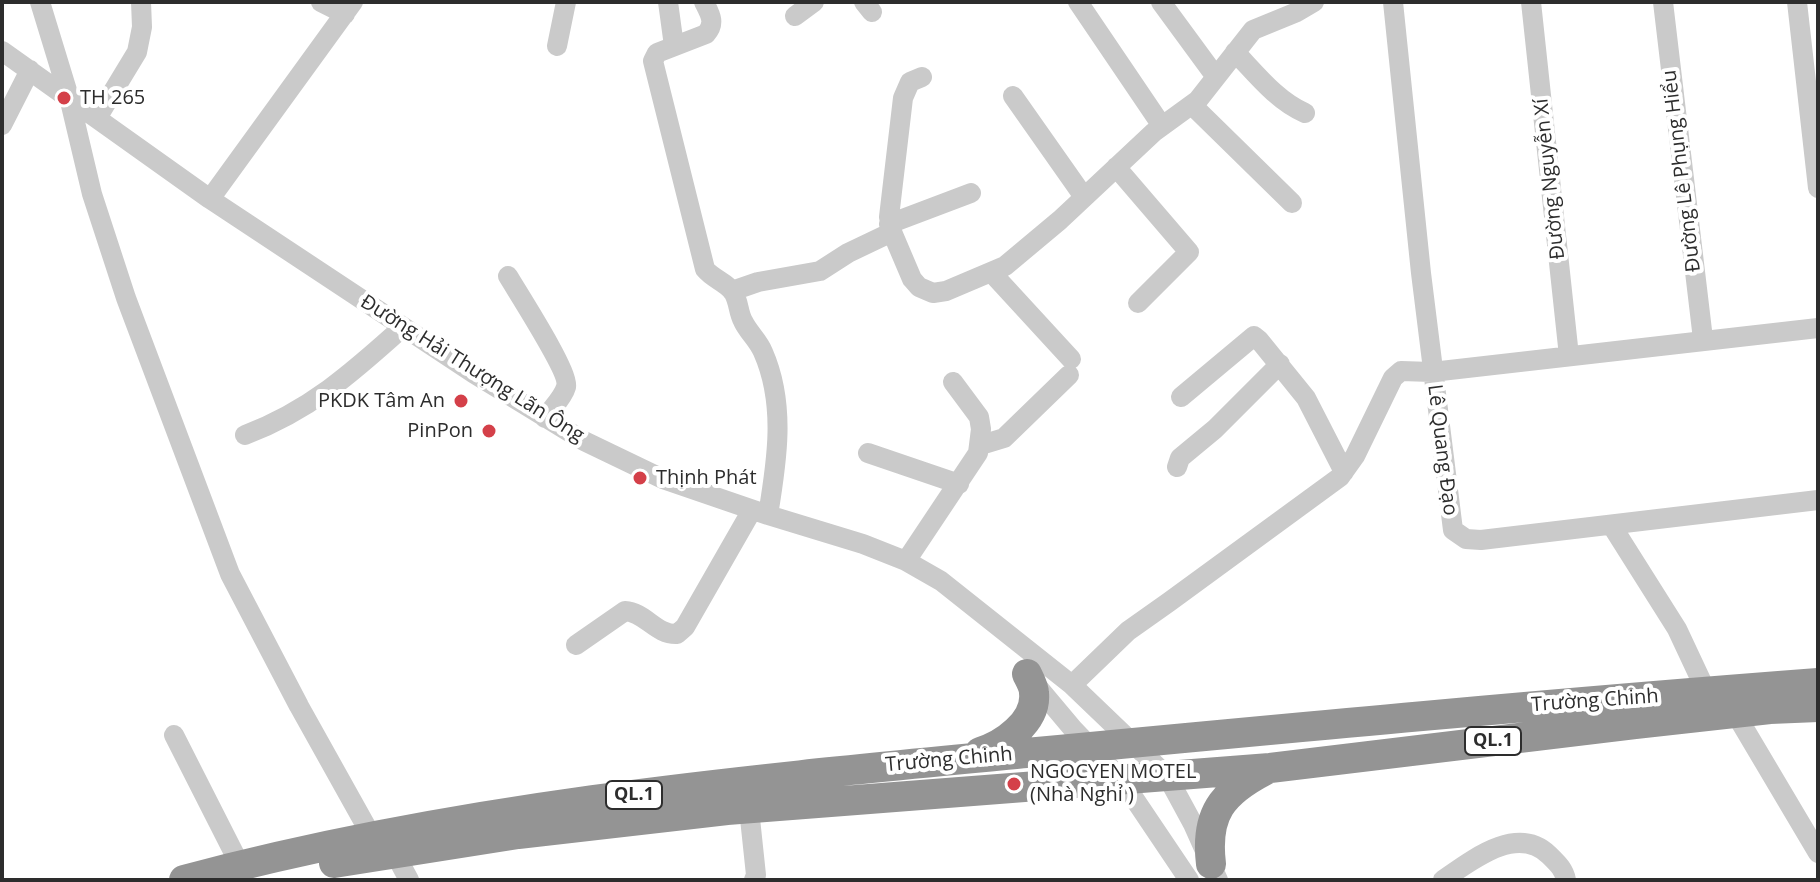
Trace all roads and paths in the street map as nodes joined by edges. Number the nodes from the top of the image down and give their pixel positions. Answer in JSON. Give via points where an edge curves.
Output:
{"nodes":[{"id":1,"x":40,"y":2,"type":"edge"},
{"id":2,"x":141,"y":2,"type":"edge"},
{"id":3,"x":321,"y":2,"type":"edge"},
{"id":4,"x":566,"y":2,"type":"edge"},
{"id":5,"x":668,"y":2,"type":"edge"},
{"id":6,"x":704,"y":2,"type":"edge"},
{"id":7,"x":814,"y":2,"type":"edge"},
{"id":8,"x":1078,"y":2,"type":"edge"},
{"id":9,"x":1161,"y":2,"type":"edge"},
{"id":10,"x":1314,"y":2,"type":"edge"},
{"id":11,"x":1393,"y":2,"type":"edge"},
{"id":12,"x":1531,"y":2,"type":"edge"},
{"id":13,"x":1663,"y":2,"type":"edge"},
{"id":14,"x":1797,"y":2,"type":"edge"},
{"id":15,"x":349,"y":8,"type":"edge"},
{"id":16,"x":1274,"y":10,"type":"edge"},
{"id":17,"x":795,"y":16,"type":"dead end"},
{"id":18,"x":557,"y":46,"type":"dead end"},
{"id":19,"x":674,"y":46,"type":"junction"},
{"id":20,"x":2,"y":51,"type":"edge"},
{"id":21,"x":1235,"y":52,"type":"junction"},
{"id":22,"x":30,"y":70,"type":"junction"},
{"id":23,"x":922,"y":77,"type":"dead end"},
{"id":24,"x":1216,"y":77,"type":"junction"},
{"id":25,"x":1013,"y":96,"type":"dead end"},
{"id":26,"x":69,"y":97,"type":"junction"},
{"id":27,"x":1192,"y":105,"type":"junction"},
{"id":28,"x":1305,"y":113,"type":"dead end"},
{"id":29,"x":97,"y":118,"type":"junction"},
{"id":30,"x":2,"y":125,"type":"edge"},
{"id":31,"x":1162,"y":126,"type":"junction"},
{"id":32,"x":1116,"y":167,"type":"junction"},
{"id":33,"x":1818,"y":188,"type":"edge"},
{"id":34,"x":971,"y":193,"type":"dead end"},
{"id":35,"x":1084,"y":197,"type":"junction"},
{"id":36,"x":210,"y":199,"type":"junction"},
{"id":37,"x":1292,"y":203,"type":"dead end"},
{"id":38,"x":890,"y":228,"type":"junction"},
{"id":39,"x":991,"y":272,"type":"junction"},
{"id":40,"x":508,"y":276,"type":"dead end"},
{"id":41,"x":732,"y":291,"type":"junction"},
{"id":42,"x":1138,"y":303,"type":"dead end"},
{"id":43,"x":403,"y":327,"type":"junction"},
{"id":44,"x":1818,"y":328,"type":"edge"},
{"id":45,"x":1703,"y":339,"type":"junction"},
{"id":46,"x":1569,"y":356,"type":"junction"},
{"id":47,"x":1280,"y":364,"type":"junction"},
{"id":48,"x":1432,"y":372,"type":"junction"},
{"id":49,"x":953,"y":382,"type":"dead end"},
{"id":50,"x":1181,"y":397,"type":"dead end"},
{"id":51,"x":545,"y":418,"type":"junction"},
{"id":52,"x":245,"y":435,"type":"dead end"},
{"id":53,"x":981,"y":445,"type":"junction"},
{"id":54,"x":868,"y":453,"type":"dead end"},
{"id":55,"x":1177,"y":467,"type":"dead end"},
{"id":56,"x":1344,"y":472,"type":"junction"},
{"id":57,"x":959,"y":484,"type":"junction"},
{"id":58,"x":1818,"y":500,"type":"edge"},
{"id":59,"x":760,"y":513,"type":"junction"},
{"id":60,"x":1612,"y":526,"type":"junction"},
{"id":61,"x":906,"y":561,"type":"junction"},
{"id":62,"x":980,"y":612,"type":"junction"},
{"id":63,"x":576,"y":645,"type":"dead end"},
{"id":64,"x":1027,"y":674,"type":"junction"},
{"id":65,"x":1818,"y":683,"type":"edge"},
{"id":66,"x":1072,"y":685,"type":"junction"},
{"id":67,"x":1707,"y":693,"type":"junction"},
{"id":68,"x":1818,"y":707,"type":"edge"},
{"id":69,"x":1735,"y":713,"type":"junction"},
{"id":70,"x":174,"y":735,"type":"dead end"},
{"id":71,"x":1133,"y":743,"type":"junction"},
{"id":72,"x":1091,"y":747,"type":"junction"},
{"id":73,"x":959,"y":759,"type":"junction"},
{"id":74,"x":1270,"y":768,"type":"junction"},
{"id":75,"x":1167,"y":776,"type":"junction"},
{"id":76,"x":1121,"y":779,"type":"junction"},
{"id":77,"x":749,"y":809,"type":"junction"},
{"id":78,"x":382,"y":844,"type":"junction"},
{"id":79,"x":1818,"y":853,"type":"edge"},
{"id":80,"x":251,"y":872,"type":"edge"},
{"id":81,"x":1206,"y":875,"type":"edge"},
{"id":82,"x":184,"y":880,"type":"edge"},
{"id":83,"x":409,"y":880,"type":"edge"},
{"id":84,"x":754,"y":880,"type":"edge"},
{"id":85,"x":1443,"y":880,"type":"edge"},
{"id":86,"x":1566,"y":880,"type":"edge"}],
"edges":[{"from":1,"to":26,"type":"street"},
{"from":2,"to":29,"type":"street","via":[[137,52]]},
{"from":3,"to":15,"type":"street"},
{"from":4,"to":18,"type":"street"},
{"from":5,"to":19,"type":"street"},
{"from":6,"to":19,"type":"street","via":[[711,29]]},
{"from":7,"to":17,"type":"street"},
{"from":8,"to":31,"type":"street"},
{"from":9,"to":24,"type":"street"},
{"from":10,"to":16,"type":"street","via":[[1297,12]]},
{"from":11,"to":48,"type":"street","name":"Lê Quang Đạo"},
{"from":12,"to":46,"type":"street","name":"Đường Nguyễn Xí"},
{"from":13,"to":45,"type":"street","name":"Đường Lê Phụng Hiểu"},
{"from":14,"to":33,"type":"street"},
{"from":15,"to":36,"type":"street"},
{"from":16,"to":21,"type":"street"},
{"from":19,"to":41,"type":"street","via":[[657,53],[653,61],[660,91],[705,269]]},
{"from":20,"to":22,"type":"street","name":"Đường Hải Thượng Lãn Ông"},
{"from":21,"to":24,"type":"street"},
{"from":21,"to":28,"type":"street","via":[[1276,94]]},
{"from":22,"to":26,"type":"street","name":"Đường Hải Thượng Lãn Ông"},
{"from":22,"to":30,"type":"street"},
{"from":23,"to":38,"type":"street","via":[[910,82],[903,98]]},
{"from":24,"to":27,"type":"street"},
{"from":25,"to":35,"type":"street"},
{"from":26,"to":29,"type":"street","name":"Đường Hải Thượng Lãn Ông"},
{"from":26,"to":78,"type":"street","via":[[92,194],[126,298],[230,574],[299,706]]},
{"from":27,"to":31,"type":"street"},
{"from":27,"to":37,"type":"street"},
{"from":29,"to":36,"type":"street","name":"Đường Hải Thượng Lãn Ông"},
{"from":31,"to":32,"type":"street"},
{"from":32,"to":35,"type":"street"},
{"from":32,"to":42,"type":"street","via":[[1189,252]]},
{"from":34,"to":38,"type":"street"},
{"from":35,"to":39,"type":"street","via":[[1005,266]]},
{"from":36,"to":43,"type":"street","name":"Đường Hải Thượng Lãn Ông"},
{"from":38,"to":39,"type":"street","via":[[907,270],[925,290],[946,291]]},
{"from":38,"to":41,"type":"street","via":[[820,271]]},
{"from":39,"to":53,"type":"street","via":[[1070,367],[1004,438]]},
{"from":40,"to":51,"type":"street","via":[[566,381]]},
{"from":41,"to":59,"type":"street","via":[[745,325],[764,352],[775,392],[777,461]]},
{"from":43,"to":51,"type":"street","name":"Đường Hải Thượng Lãn Ông"},
{"from":43,"to":52,"type":"street","via":[[318,398]]},
{"from":44,"to":45,"type":"street"},
{"from":45,"to":46,"type":"street"},
{"from":46,"to":48,"type":"street"},
{"from":47,"to":50,"type":"street","via":[[1254,336]]},
{"from":47,"to":55,"type":"street","via":[[1180,458]]},
{"from":47,"to":56,"type":"street","via":[[1306,398]]},
{"from":48,"to":56,"type":"street","via":[[1401,371],[1393,378]]},
{"from":48,"to":60,"type":"street","name":"Lê Quang Đạo","via":[[1450,521],[1458,535],[1481,540]]},
{"from":49,"to":53,"type":"street","via":[[979,417]]},
{"from":51,"to":59,"type":"street","name":"Đường Hải Thượng Lãn Ông","via":[[663,479]]},
{"from":53,"to":57,"type":"street"},
{"from":54,"to":57,"type":"street"},
{"from":56,"to":66,"type":"street","via":[[1145,617]]},
{"from":57,"to":61,"type":"street"},
{"from":58,"to":60,"type":"street","name":"Lê Quang Đạo"},
{"from":59,"to":61,"type":"street","name":"Đường Hải Thượng Lãn Ông"},
{"from":59,"to":63,"type":"street","via":[[677,634],[667,634],[625,611]]},
{"from":60,"to":67,"type":"street","via":[[1677,629]]},
{"from":61,"to":62,"type":"street","name":"Đường Hải Thượng Lãn Ông"},
{"from":62,"to":64,"type":"street","name":"Đường Hải Thượng Lãn Ông"},
{"from":62,"to":66,"type":"street","name":"Đường Hải Thượng Lãn Ông"},
{"from":64,"to":72,"type":"street","name":"Đường Hải Thượng Lãn Ông"},
{"from":64,"to":73,"type":"highway","via":[[1034,692],[1026,720],[994,748]]},
{"from":65,"to":67,"type":"highway","name":"Trường Chinh","number":"QL.1"},
{"from":66,"to":71,"type":"street","name":"Đường Hải Thượng Lãn Ông"},
{"from":67,"to":71,"type":"highway","name":"Trường Chinh","number":"QL.1"},
{"from":68,"to":69,"type":"highway","name":"Trường Chinh","number":"QL.1"},
{"from":69,"to":74,"type":"highway","name":"Trường Chinh","number":"QL.1"},
{"from":69,"to":79,"type":"street"},
{"from":70,"to":80,"type":"street"},
{"from":71,"to":72,"type":"highway","name":"Trường Chinh","number":"QL.1"},
{"from":71,"to":75,"type":"street","name":"Đường Hải Thượng Lãn Ông"},
{"from":72,"to":73,"type":"highway","name":"Trường Chinh","number":"QL.1"},
{"from":72,"to":76,"type":"street","name":"Đường Hải Thượng Lãn Ông"},
{"from":73,"to":78,"type":"highway","name":"Trường Chinh","number":"QL.1","via":[[773,777],[461,818]]},
{"from":74,"to":75,"type":"highway","name":"Trường Chinh","number":"QL.1"},
{"from":74,"to":81,"type":"highway","via":[[1225,797],[1209,829]]},
{"from":75,"to":76,"type":"highway","name":"Trường Chinh","number":"QL.1"},
{"from":75,"to":81,"type":"street","name":"Đường Hải Thượng Lãn Ông"},
{"from":76,"to":77,"type":"highway","name":"Trường Chinh","number":"QL.1"},
{"from":76,"to":81,"type":"street","name":"Đường Hải Thượng Lãn Ông"},
{"from":77,"to":78,"type":"highway","name":"Trường Chinh","number":"QL.1"},
{"from":77,"to":84,"type":"street"},
{"from":78,"to":80,"type":"highway","name":"Trường Chinh","number":"QL.1"},
{"from":78,"to":83,"type":"street"},
{"from":80,"to":82,"type":"highway","name":"Trường Chinh","number":"QL.1"},
{"from":85,"to":86,"type":"street","via":[[1478,856],[1520,842],[1544,851]]}]}
